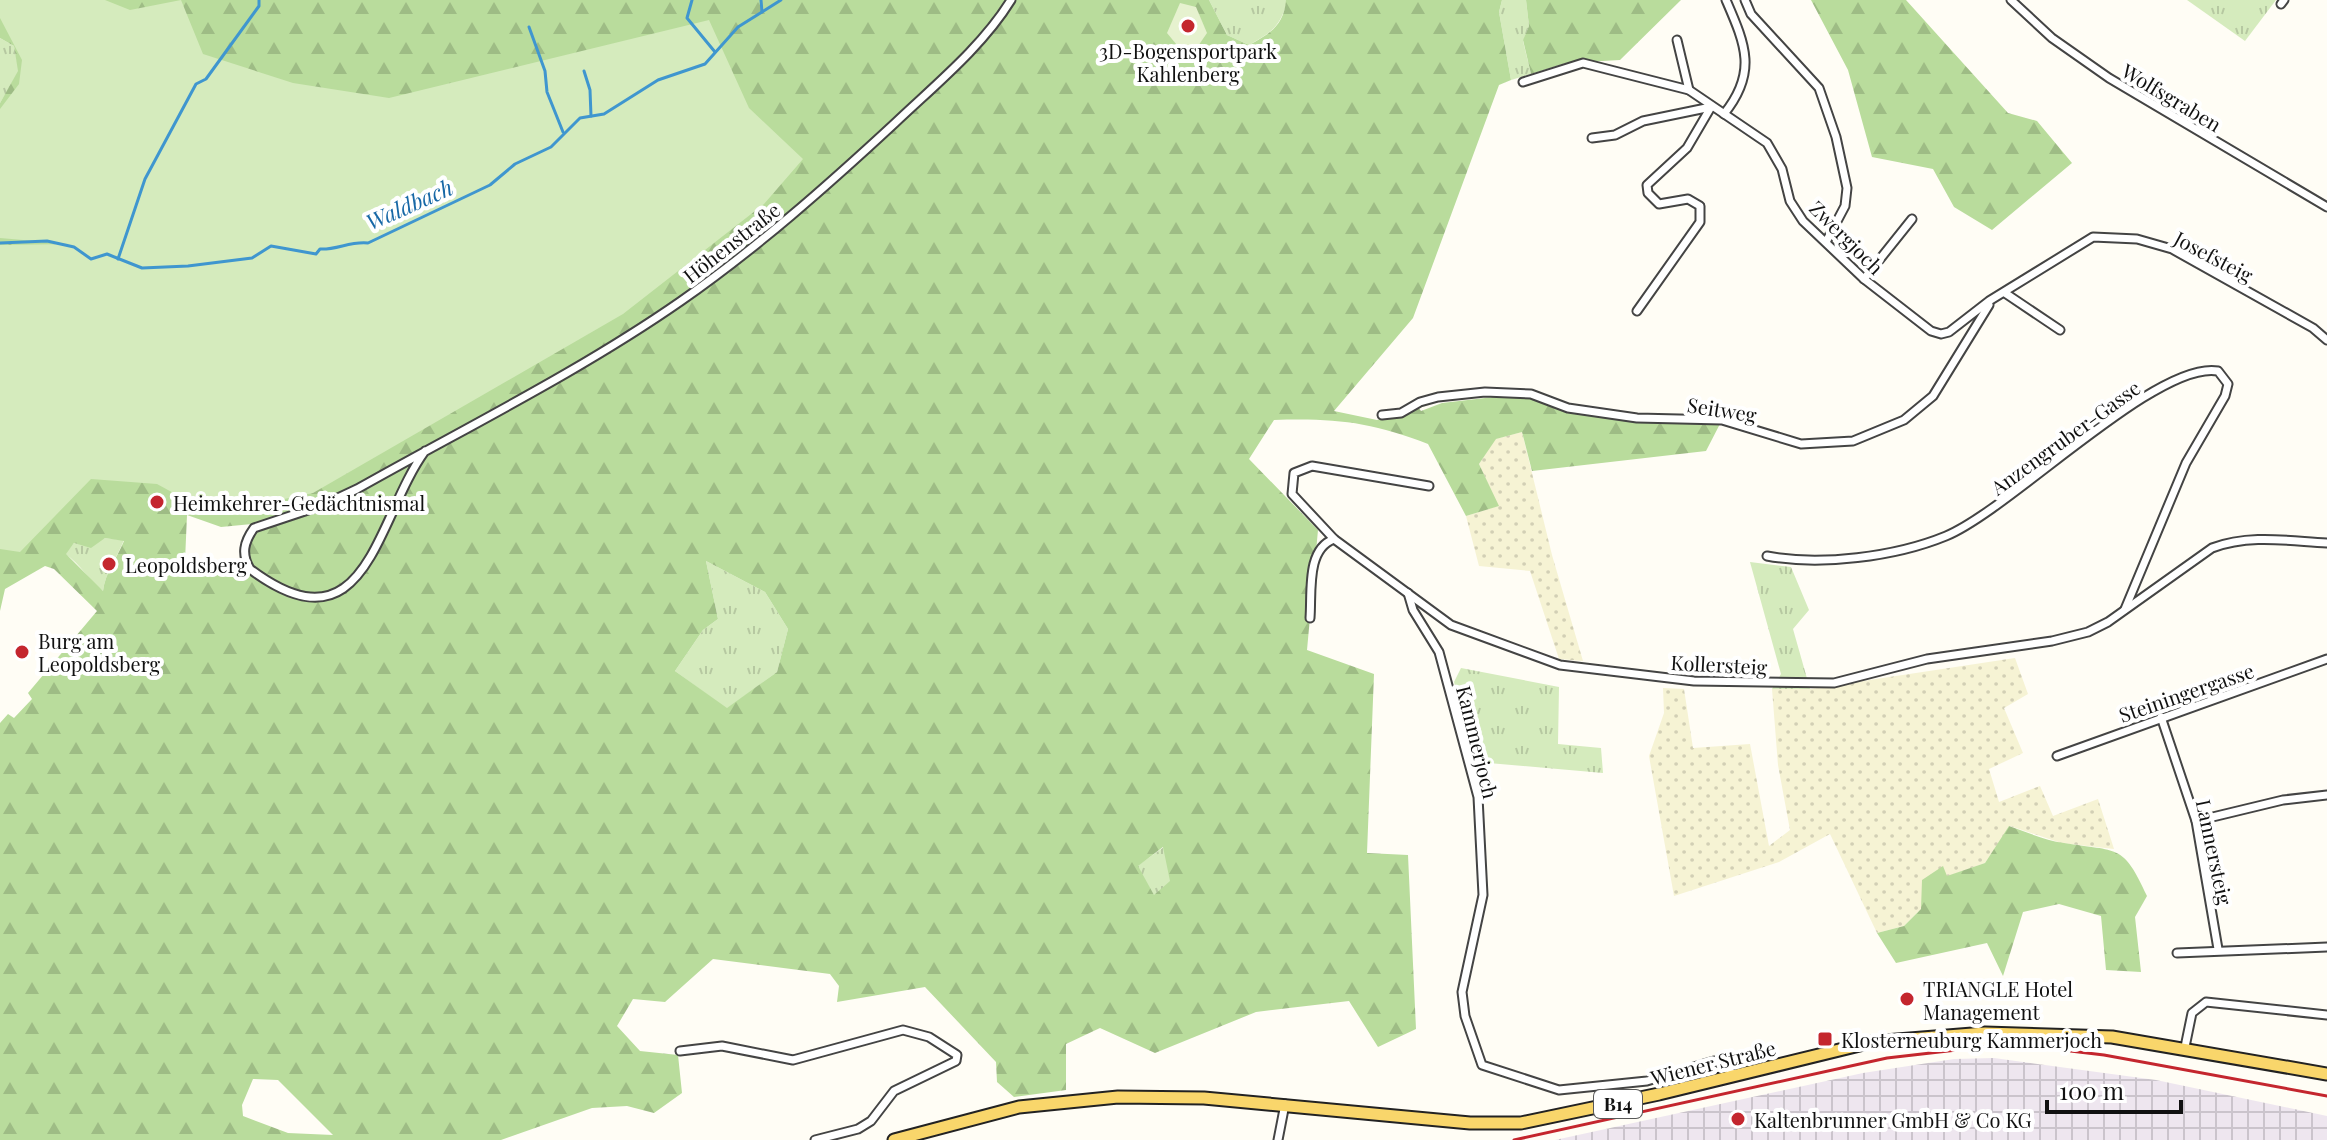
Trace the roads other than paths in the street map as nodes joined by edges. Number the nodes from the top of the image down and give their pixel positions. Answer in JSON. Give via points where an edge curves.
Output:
{"nodes":[{"id":1,"x":1011,"y":0,"type":"edge"},
{"id":2,"x":1726,"y":0,"type":"edge"},
{"id":3,"x":1745,"y":0,"type":"edge"},
{"id":4,"x":2011,"y":0,"type":"edge"},
{"id":5,"x":1677,"y":40,"type":"dead end"},
{"id":6,"x":1523,"y":82,"type":"dead end"},
{"id":7,"x":1689,"y":90,"type":"junction"},
{"id":8,"x":1711,"y":107,"type":"junction"},
{"id":9,"x":1724,"y":114,"type":"junction"},
{"id":10,"x":1592,"y":138,"type":"dead end"},
{"id":11,"x":2327,"y":207,"type":"edge"},
{"id":12,"x":1912,"y":219,"type":"dead end"},
{"id":13,"x":1826,"y":242,"type":"junction"},
{"id":14,"x":1864,"y":279,"type":"junction"},
{"id":15,"x":2005,"y":293,"type":"junction"},
{"id":16,"x":1996,"y":298,"type":"junction"},
{"id":17,"x":1637,"y":311,"type":"dead end"},
{"id":18,"x":2060,"y":330,"type":"dead end"},
{"id":19,"x":2327,"y":340,"type":"edge"},
{"id":20,"x":1382,"y":415,"type":"dead end"},
{"id":21,"x":425,"y":451,"type":"junction"},
{"id":22,"x":1429,"y":486,"type":"dead end"},
{"id":23,"x":1334,"y":539,"type":"junction"},
{"id":24,"x":2327,"y":543,"type":"edge"},
{"id":25,"x":1767,"y":556,"type":"dead end"},
{"id":26,"x":1408,"y":593,"type":"junction"},
{"id":27,"x":2125,"y":610,"type":"junction"},
{"id":28,"x":1310,"y":618,"type":"dead end"},
{"id":29,"x":2327,"y":659,"type":"edge"},
{"id":30,"x":2161,"y":717,"type":"junction"},
{"id":31,"x":2057,"y":756,"type":"dead end"},
{"id":32,"x":2327,"y":795,"type":"edge"},
{"id":33,"x":2196,"y":821,"type":"junction"},
{"id":34,"x":2327,"y":947,"type":"edge"},
{"id":35,"x":2218,"y":949,"type":"junction"},
{"id":36,"x":2177,"y":953,"type":"dead end"},
{"id":37,"x":2327,"y":1015,"type":"edge"},
{"id":38,"x":2185,"y":1047,"type":"junction"},
{"id":39,"x":680,"y":1051,"type":"dead end"},
{"id":40,"x":2327,"y":1074,"type":"edge"},
{"id":41,"x":1734,"y":1076,"type":"junction"},
{"id":42,"x":1285,"y":1104,"type":"junction"},
{"id":43,"x":815,"y":1140,"type":"edge"},
{"id":44,"x":894,"y":1140,"type":"edge"},
{"id":45,"x":1278,"y":1140,"type":"edge"}],
"edges":[{"from":1,"to":21,"type":"street","name":"Höhenstraße","via":[[973,47],[858,158],[683,300]]},
{"from":2,"to":9,"type":"street","via":[[1746,46],[1741,87]]},
{"from":3,"to":13,"type":"street","via":[[1751,14],[1819,88],[1832,124],[1847,188],[1845,206]]},
{"from":4,"to":11,"type":"street","name":"Wolfsgraben","via":[[2052,38],[2109,78]]},
{"from":5,"to":7,"type":"street"},
{"from":6,"to":7,"type":"street","name":"Zwergjoch","via":[[1583,63]]},
{"from":7,"to":8,"type":"street","name":"Zwergjoch"},
{"from":8,"to":9,"type":"street","name":"Zwergjoch"},
{"from":8,"to":10,"type":"street"},
{"from":8,"to":17,"type":"street","via":[[1687,148],[1647,185],[1659,204],[1688,199],[1700,206],[1700,222]]},
{"from":9,"to":13,"type":"street","name":"Zwergjoch","via":[[1767,143],[1782,169],[1790,201]]},
{"from":12,"to":14,"type":"street"},
{"from":13,"to":14,"type":"street","name":"Zwergjoch"},
{"from":14,"to":16,"type":"street","name":"Zwergjoch","via":[[1941,334]]},
{"from":15,"to":16,"type":"street","name":"Josefsteig"},
{"from":15,"to":18,"type":"street"},
{"from":15,"to":19,"type":"street","name":"Josefsteig","via":[[2093,237],[2137,239],[2172,249]]},
{"from":16,"to":20,"type":"street","name":"Seitweg","via":[[1980,314],[1933,396],[1904,420],[1853,441],[1801,444],[1722,420],[1637,418],[1568,408],[1531,394],[1438,397]]},
{"from":21,"to":21,"type":"street","name":"Höhenstraße","via":[[323,505],[254,528],[245,542],[245,561],[259,576],[303,594],[335,594],[349,586],[369,561]]},
{"from":22,"to":23,"type":"street","name":"Kollersteig","via":[[1304,467],[1294,473],[1292,494]]},
{"from":23,"to":26,"type":"street","name":"Kollersteig"},
{"from":23,"to":28,"type":"street","via":[[1322,543],[1316,553]]},
{"from":24,"to":27,"type":"street","name":"Kollersteig","via":[[2246,538],[2227,543],[2212,548]]},
{"from":25,"to":27,"type":"street","name":"Anzengruber-Gasse","via":[[1826,561],[1945,537],[1977,520],[2132,404],[2186,377],[2218,371],[2228,384],[2225,396],[2186,463]]},
{"from":26,"to":27,"type":"street","name":"Kollersteig","via":[[1451,625],[1560,665],[1731,683],[1834,683],[1927,659],[2088,632]]},
{"from":26,"to":41,"type":"street","name":"Kammerjoch","via":[[1439,652],[1478,797],[1483,895],[1462,992],[1482,1065],[1559,1090],[1647,1081],[1714,1061]]},
{"from":29,"to":30,"type":"street","name":"Steiningergasse"},
{"from":30,"to":31,"type":"street","name":"Steiningergasse"},
{"from":30,"to":33,"type":"street","name":"Lannersteig"},
{"from":32,"to":33,"type":"street"},
{"from":33,"to":35,"type":"street","name":"Lannersteig"},
{"from":34,"to":35,"type":"street"},
{"from":35,"to":36,"type":"street"},
{"from":37,"to":38,"type":"street","via":[[2206,1002],[2192,1013]]},
{"from":38,"to":40,"type":"main road","name":"Wiener Straße","number":"B14"},
{"from":38,"to":41,"type":"main road","name":"Wiener Straße","number":"B14","via":[[2060,1033],[1949,1034],[1872,1042]]},
{"from":39,"to":43,"type":"street","via":[[722,1046],[793,1060],[903,1030],[929,1037],[957,1055],[956,1061],[931,1076],[894,1091],[871,1121]]},
{"from":41,"to":42,"type":"main road","name":"Wiener Straße","number":"B14","via":[[1521,1123],[1470,1123]]},
{"from":42,"to":44,"type":"main road","name":"Wiener Straße","number":"B14","via":[[1118,1097],[1009,1109]]},
{"from":42,"to":45,"type":"street"}]}
